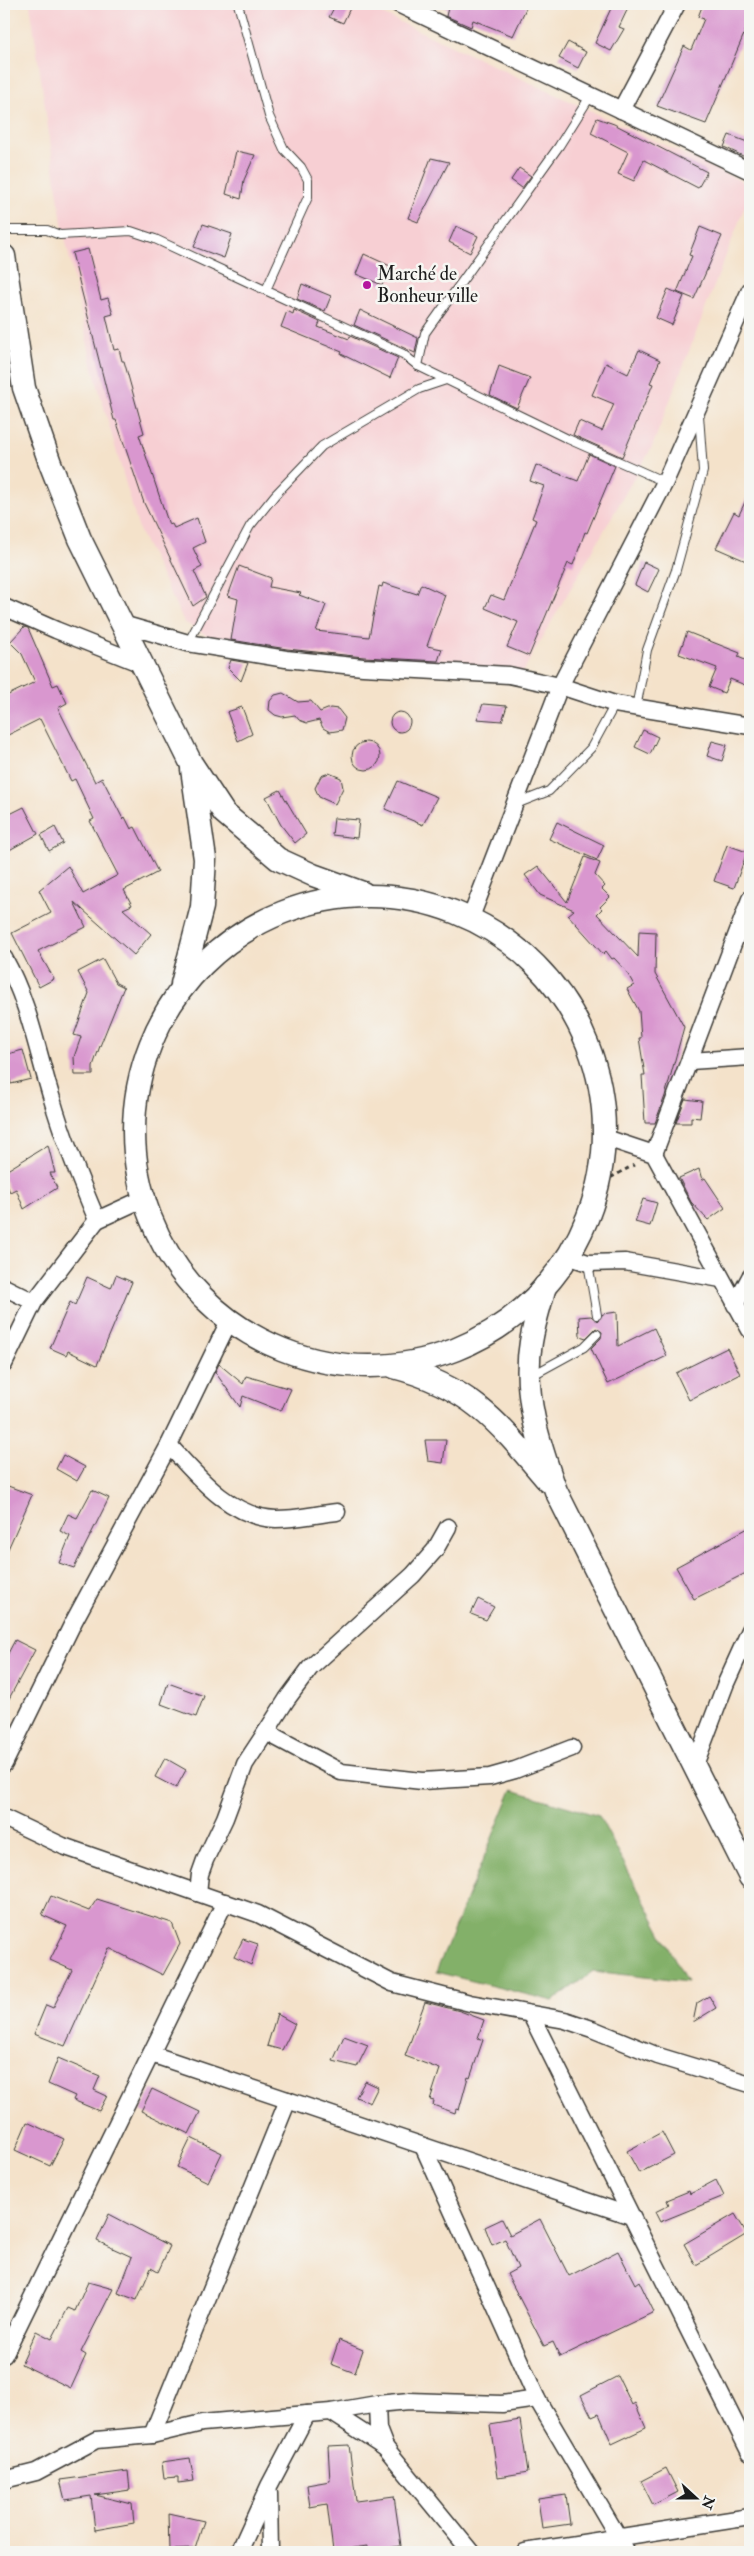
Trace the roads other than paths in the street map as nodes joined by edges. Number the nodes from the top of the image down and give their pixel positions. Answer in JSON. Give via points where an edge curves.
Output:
{"nodes":[{"id":1,"x":238,"y":4,"type":"edge"},
{"id":2,"x":398,"y":4,"type":"edge"},
{"id":3,"x":677,"y":4,"type":"edge"},
{"id":4,"x":591,"y":95,"type":"junction"},
{"id":5,"x":621,"y":110,"type":"junction"},
{"id":6,"x":750,"y":171,"type":"edge"},
{"id":7,"x":4,"y":230,"type":"edge"},
{"id":8,"x":4,"y":256,"type":"edge"},
{"id":9,"x":266,"y":290,"type":"junction"},
{"id":10,"x":750,"y":290,"type":"edge"},
{"id":11,"x":418,"y":366,"type":"junction"},
{"id":12,"x":449,"y":379,"type":"junction"},
{"id":13,"x":699,"y":407,"type":"junction"},
{"id":14,"x":665,"y":482,"type":"junction"},
{"id":15,"x":4,"y":606,"type":"edge"},
{"id":16,"x":122,"y":624,"type":"junction"},
{"id":17,"x":188,"y":643,"type":"junction"},
{"id":18,"x":144,"y":664,"type":"junction"},
{"id":19,"x":560,"y":686,"type":"junction"},
{"id":20,"x":615,"y":704,"type":"junction"},
{"id":21,"x":636,"y":708,"type":"junction"},
{"id":22,"x":750,"y":726,"type":"edge"},
{"id":23,"x":191,"y":763,"type":"junction"},
{"id":24,"x":514,"y":805,"type":"junction"},
{"id":25,"x":367,"y":895,"type":"junction"},
{"id":26,"x":750,"y":900,"type":"edge"},
{"id":27,"x":471,"y":917,"type":"junction"},
{"id":28,"x":4,"y":958,"type":"edge"},
{"id":29,"x":180,"y":990,"type":"junction"},
{"id":30,"x":750,"y":1057,"type":"edge"},
{"id":31,"x":690,"y":1061,"type":"junction"},
{"id":32,"x":603,"y":1137,"type":"junction"},
{"id":33,"x":654,"y":1154,"type":"junction"},
{"id":34,"x":146,"y":1197,"type":"junction"},
{"id":35,"x":97,"y":1220,"type":"junction"},
{"id":36,"x":578,"y":1259,"type":"junction"},
{"id":37,"x":750,"y":1277,"type":"edge"},
{"id":38,"x":721,"y":1278,"type":"junction"},
{"id":39,"x":544,"y":1286,"type":"junction"},
{"id":40,"x":4,"y":1287,"type":"edge"},
{"id":41,"x":34,"y":1302,"type":"junction"},
{"id":42,"x":735,"y":1304,"type":"junction"},
{"id":43,"x":597,"y":1315,"type":"dead end"},
{"id":44,"x":229,"y":1321,"type":"junction"},
{"id":45,"x":750,"y":1330,"type":"edge"},
{"id":46,"x":596,"y":1334,"type":"dead end"},
{"id":47,"x":4,"y":1364,"type":"edge"},
{"id":48,"x":388,"y":1366,"type":"junction"},
{"id":49,"x":529,"y":1377,"type":"junction"},
{"id":50,"x":169,"y":1445,"type":"junction"},
{"id":51,"x":556,"y":1491,"type":"junction"},
{"id":52,"x":337,"y":1512,"type":"dead end"},
{"id":53,"x":448,"y":1528,"type":"dead end"},
{"id":54,"x":750,"y":1630,"type":"edge"},
{"id":55,"x":266,"y":1732,"type":"junction"},
{"id":56,"x":572,"y":1748,"type":"dead end"},
{"id":57,"x":4,"y":1764,"type":"edge"},
{"id":58,"x":695,"y":1765,"type":"junction"},
{"id":59,"x":4,"y":1818,"type":"edge"},
{"id":60,"x":750,"y":1877,"type":"edge"},
{"id":61,"x":198,"y":1893,"type":"junction"},
{"id":62,"x":225,"y":1902,"type":"junction"},
{"id":63,"x":531,"y":2016,"type":"junction"},
{"id":64,"x":151,"y":2054,"type":"junction"},
{"id":65,"x":750,"y":2084,"type":"edge"},
{"id":66,"x":288,"y":2100,"type":"junction"},
{"id":67,"x":423,"y":2146,"type":"junction"},
{"id":68,"x":631,"y":2216,"type":"junction"},
{"id":69,"x":4,"y":2355,"type":"edge"},
{"id":70,"x":537,"y":2399,"type":"junction"},
{"id":71,"x":377,"y":2404,"type":"junction"},
{"id":72,"x":331,"y":2412,"type":"junction"},
{"id":73,"x":307,"y":2414,"type":"junction"},
{"id":74,"x":152,"y":2435,"type":"junction"},
{"id":75,"x":385,"y":2447,"type":"junction"},
{"id":76,"x":750,"y":2453,"type":"edge"},
{"id":77,"x":4,"y":2480,"type":"edge"},
{"id":78,"x":269,"y":2486,"type":"junction"},
{"id":79,"x":750,"y":2516,"type":"edge"},
{"id":80,"x":618,"y":2537,"type":"junction"},
{"id":81,"x":239,"y":2552,"type":"edge"},
{"id":82,"x":270,"y":2552,"type":"edge"},
{"id":83,"x":471,"y":2552,"type":"edge"},
{"id":84,"x":525,"y":2552,"type":"edge"},
{"id":85,"x":627,"y":2552,"type":"edge"}],
"edges":[{"from":1,"to":9,"type":"lane","via":[[269,116],[284,149],[308,180],[308,198]]},
{"from":2,"to":4,"type":"street"},
{"from":3,"to":5,"type":"street"},
{"from":4,"to":5,"type":"street"},
{"from":4,"to":11,"type":"lane","via":[[559,146],[425,333]]},
{"from":5,"to":6,"type":"street"},
{"from":7,"to":9,"type":"lane","via":[[47,230],[60,235],[135,232]]},
{"from":8,"to":16,"type":"street","via":[[24,388],[66,506]]},
{"from":9,"to":11,"type":"lane","via":[[403,354]]},
{"from":10,"to":13,"type":"street"},
{"from":11,"to":12,"type":"lane"},
{"from":12,"to":14,"type":"lane","via":[[568,439]]},
{"from":12,"to":17,"type":"lane","via":[[419,389],[322,446],[275,494],[250,526]]},
{"from":13,"to":14,"type":"street"},
{"from":13,"to":21,"type":"lane","via":[[703,471],[676,570],[647,650]]},
{"from":14,"to":19,"type":"street"},
{"from":15,"to":18,"type":"street"},
{"from":16,"to":17,"type":"street"},
{"from":16,"to":18,"type":"street"},
{"from":17,"to":19,"type":"street","via":[[286,659],[363,667],[508,675]]},
{"from":18,"to":23,"type":"street"},
{"from":19,"to":20,"type":"street"},
{"from":19,"to":24,"type":"street"},
{"from":20,"to":21,"type":"street"},
{"from":20,"to":24,"type":"lane","via":[[590,748],[549,791]]},
{"from":21,"to":22,"type":"street"},
{"from":23,"to":25,"type":"street","via":[[224,813],[278,859]]},
{"from":23,"to":29,"type":"street","via":[[205,859],[202,907]]},
{"from":24,"to":27,"type":"street"},
{"from":25,"to":27,"type":"street","via":[[420,900]]},
{"from":25,"to":29,"type":"street","via":[[314,901],[258,922],[212,955]]},
{"from":26,"to":31,"type":"street"},
{"from":27,"to":32,"type":"street","via":[[515,946],[552,983],[580,1028],[594,1063],[600,1090]]},
{"from":28,"to":35,"type":"street","via":[[36,1034],[67,1149]]},
{"from":29,"to":34,"type":"street","via":[[163,1017],[147,1053],[137,1092],[134,1131]]},
{"from":30,"to":31,"type":"street"},
{"from":31,"to":33,"type":"street"},
{"from":32,"to":33,"type":"street"},
{"from":32,"to":36,"type":"street","via":[[597,1185]]},
{"from":33,"to":38,"type":"street"},
{"from":34,"to":35,"type":"street"},
{"from":34,"to":44,"type":"street","via":[[154,1228],[185,1279]]},
{"from":35,"to":41,"type":"street"},
{"from":36,"to":38,"type":"street","via":[[625,1262]]},
{"from":36,"to":39,"type":"street"},
{"from":36,"to":43,"type":"lane"},
{"from":37,"to":42,"type":"street"},
{"from":38,"to":42,"type":"street"},
{"from":39,"to":48,"type":"street","via":[[517,1313],[461,1347],[430,1358]]},
{"from":39,"to":49,"type":"street","via":[[530,1343]]},
{"from":40,"to":41,"type":"street"},
{"from":41,"to":47,"type":"street"},
{"from":42,"to":45,"type":"street"},
{"from":44,"to":48,"type":"street","via":[[265,1343],[304,1358],[346,1366]]},
{"from":44,"to":50,"type":"street"},
{"from":46,"to":49,"type":"lane","via":[[584,1347]]},
{"from":48,"to":51,"type":"street","via":[[441,1382],[469,1398],[490,1416]]},
{"from":49,"to":51,"type":"street","via":[[532,1412]]},
{"from":50,"to":52,"type":"street","via":[[198,1476],[248,1515],[276,1519]]},
{"from":50,"to":57,"type":"street","via":[[74,1621]]},
{"from":51,"to":58,"type":"street"},
{"from":53,"to":55,"type":"street","via":[[435,1550],[413,1575],[310,1668]]},
{"from":54,"to":58,"type":"street"},
{"from":55,"to":56,"type":"street","via":[[342,1772],[422,1781],[490,1777]]},
{"from":55,"to":61,"type":"street","via":[[245,1764],[205,1860]]},
{"from":58,"to":60,"type":"street"},
{"from":59,"to":61,"type":"street","via":[[63,1846]]},
{"from":61,"to":62,"type":"street"},
{"from":62,"to":63,"type":"street","via":[[258,1914],[392,1983]]},
{"from":62,"to":64,"type":"street"},
{"from":63,"to":65,"type":"street","via":[[565,2020],[592,2028],[658,2056]]},
{"from":63,"to":68,"type":"street"},
{"from":64,"to":66,"type":"street"},
{"from":64,"to":69,"type":"street"},
{"from":66,"to":67,"type":"street"},
{"from":66,"to":74,"type":"street"},
{"from":67,"to":68,"type":"street"},
{"from":67,"to":70,"type":"street"},
{"from":68,"to":76,"type":"street"},
{"from":70,"to":71,"type":"street","via":[[502,2404],[443,2401]]},
{"from":70,"to":80,"type":"street"},
{"from":71,"to":72,"type":"street"},
{"from":71,"to":75,"type":"street","via":[[378,2429]]},
{"from":72,"to":73,"type":"street"},
{"from":72,"to":75,"type":"street"},
{"from":73,"to":74,"type":"street","via":[[202,2423]]},
{"from":73,"to":78,"type":"street"},
{"from":74,"to":77,"type":"street","via":[[96,2440],[36,2472]]},
{"from":75,"to":83,"type":"street"},
{"from":78,"to":81,"type":"street"},
{"from":78,"to":82,"type":"street"},
{"from":79,"to":80,"type":"street"},
{"from":80,"to":84,"type":"street"},
{"from":80,"to":85,"type":"street"}]}
